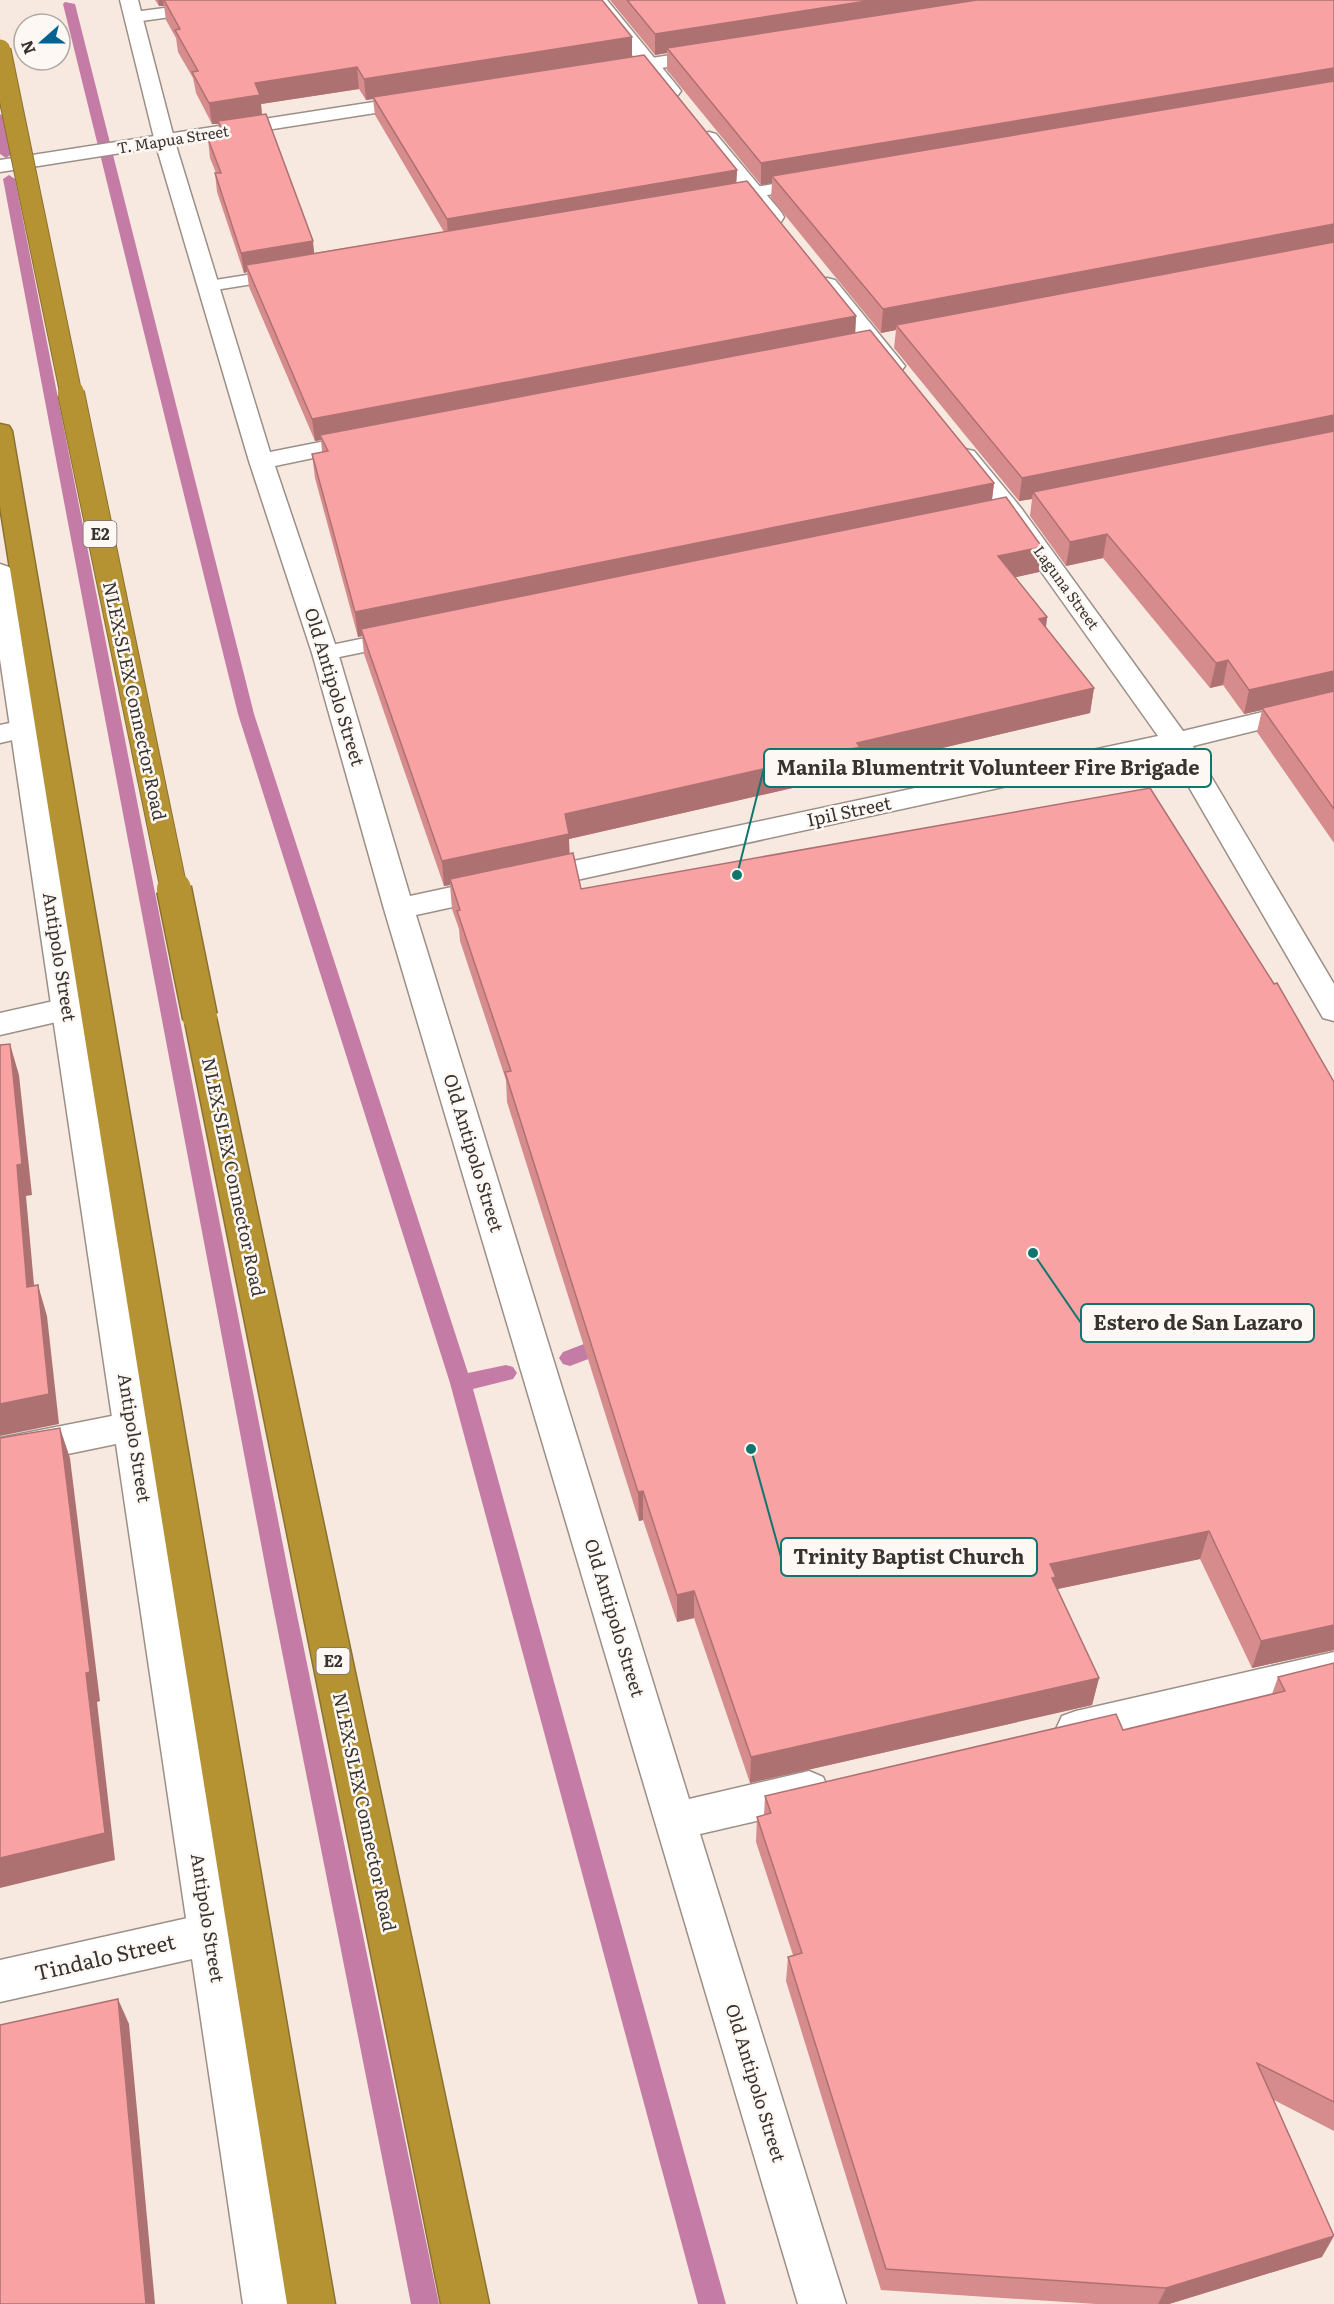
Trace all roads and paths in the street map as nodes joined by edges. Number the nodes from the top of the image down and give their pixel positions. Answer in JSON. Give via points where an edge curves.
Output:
{"nodes":[{"id":1,"x":258,"y":0,"type":"edge"},
{"id":2,"x":597,"y":0,"type":"edge"},
{"id":3,"x":131,"y":9,"type":"edge"},
{"id":4,"x":0,"y":50,"type":"edge"},
{"id":5,"x":727,"y":52,"type":"edge"},
{"id":6,"x":649,"y":64,"type":"junction"},
{"id":7,"x":581,"y":75,"type":"edge"},
{"id":8,"x":443,"y":97,"type":"edge"},
{"id":9,"x":165,"y":142,"type":"junction"},
{"id":10,"x":0,"y":166,"type":"edge"},
{"id":11,"x":823,"y":181,"type":"edge"},
{"id":12,"x":753,"y":192,"type":"junction"},
{"id":13,"x":706,"y":200,"type":"edge"},
{"id":14,"x":790,"y":239,"type":"edge"},
{"id":15,"x":813,"y":267,"type":"edge"},
{"id":16,"x":301,"y":271,"type":"edge"},
{"id":17,"x":209,"y":286,"type":"junction"},
{"id":18,"x":909,"y":386,"type":"edge"},
{"id":19,"x":0,"y":431,"type":"edge"},
{"id":20,"x":391,"y":436,"type":"edge"},
{"id":21,"x":953,"y":441,"type":"edge"},
{"id":22,"x":261,"y":461,"type":"junction"},
{"id":23,"x":0,"y":572,"type":"edge"},
{"id":24,"x":418,"y":634,"type":"edge"},
{"id":25,"x":325,"y":653,"type":"junction"},
{"id":26,"x":1334,"y":703,"type":"edge"},
{"id":27,"x":12,"y":731,"type":"edge"},
{"id":28,"x":1176,"y":741,"type":"junction"},
{"id":29,"x":399,"y":909,"type":"junction"},
{"id":30,"x":67,"y":1009,"type":"junction"},
{"id":31,"x":1334,"y":1010,"type":"edge"},
{"id":32,"x":0,"y":1024,"type":"edge"},
{"id":33,"x":132,"y":1427,"type":"junction"},
{"id":34,"x":0,"y":1453,"type":"edge"},
{"id":35,"x":1334,"y":1669,"type":"edge"},
{"id":36,"x":1045,"y":1736,"type":"edge"},
{"id":37,"x":848,"y":1781,"type":"edge"},
{"id":38,"x":675,"y":1821,"type":"junction"},
{"id":39,"x":210,"y":1934,"type":"junction"},
{"id":40,"x":0,"y":1982,"type":"edge"},
{"id":41,"x":267,"y":2304,"type":"edge"},
{"id":42,"x":311,"y":2304,"type":"edge"},
{"id":43,"x":465,"y":2304,"type":"edge"},
{"id":44,"x":822,"y":2304,"type":"edge"}],
"edges":[{"from":1,"to":3,"type":"lane"},
{"from":2,"to":6,"type":"street"},
{"from":3,"to":9,"type":"street","name":"Old Antipolo Street"},
{"from":4,"to":43,"type":"highway","name":"NLEX-SLEX Connector Road","number":"E2","bridge":true},
{"from":5,"to":6,"type":"street"},
{"from":6,"to":7,"type":"street"},
{"from":6,"to":12,"type":"street"},
{"from":8,"to":9,"type":"street","name":"T. Mapua Street"},
{"from":9,"to":10,"type":"street","name":"T. Mapua Street"},
{"from":9,"to":17,"type":"street","name":"Old Antipolo Street"},
{"from":11,"to":12,"type":"lane"},
{"from":12,"to":13,"type":"lane"},
{"from":12,"to":14,"type":"street"},
{"from":15,"to":18,"type":"street"},
{"from":16,"to":17,"type":"lane"},
{"from":17,"to":22,"type":"street","name":"Old Antipolo Street"},
{"from":19,"to":42,"type":"highway"},
{"from":20,"to":22,"type":"street"},
{"from":21,"to":28,"type":"street","name":"Laguna Street","via":[[1012,513]]},
{"from":22,"to":25,"type":"street","name":"Old Antipolo Street"},
{"from":23,"to":27,"type":"street","name":"Antipolo Street"},
{"from":24,"to":25,"type":"lane"},
{"from":25,"to":29,"type":"street","name":"Old Antipolo Street"},
{"from":26,"to":28,"type":"street","name":"Ipil Street"},
{"from":27,"to":30,"type":"street","name":"Antipolo Street"},
{"from":28,"to":29,"type":"street","name":"Ipil Street"},
{"from":28,"to":31,"type":"street","name":"Laguna Street"},
{"from":29,"to":38,"type":"street","name":"Old Antipolo Street"},
{"from":30,"to":32,"type":"street"},
{"from":30,"to":33,"type":"street","name":"Antipolo Street"},
{"from":33,"to":34,"type":"street"},
{"from":33,"to":39,"type":"street","name":"Antipolo Street"},
{"from":35,"to":36,"type":"street"},
{"from":37,"to":38,"type":"street"},
{"from":38,"to":44,"type":"street","name":"Old Antipolo Street"},
{"from":39,"to":40,"type":"street","name":"Tindalo Street"},
{"from":39,"to":41,"type":"street","name":"Antipolo Street"}]}
